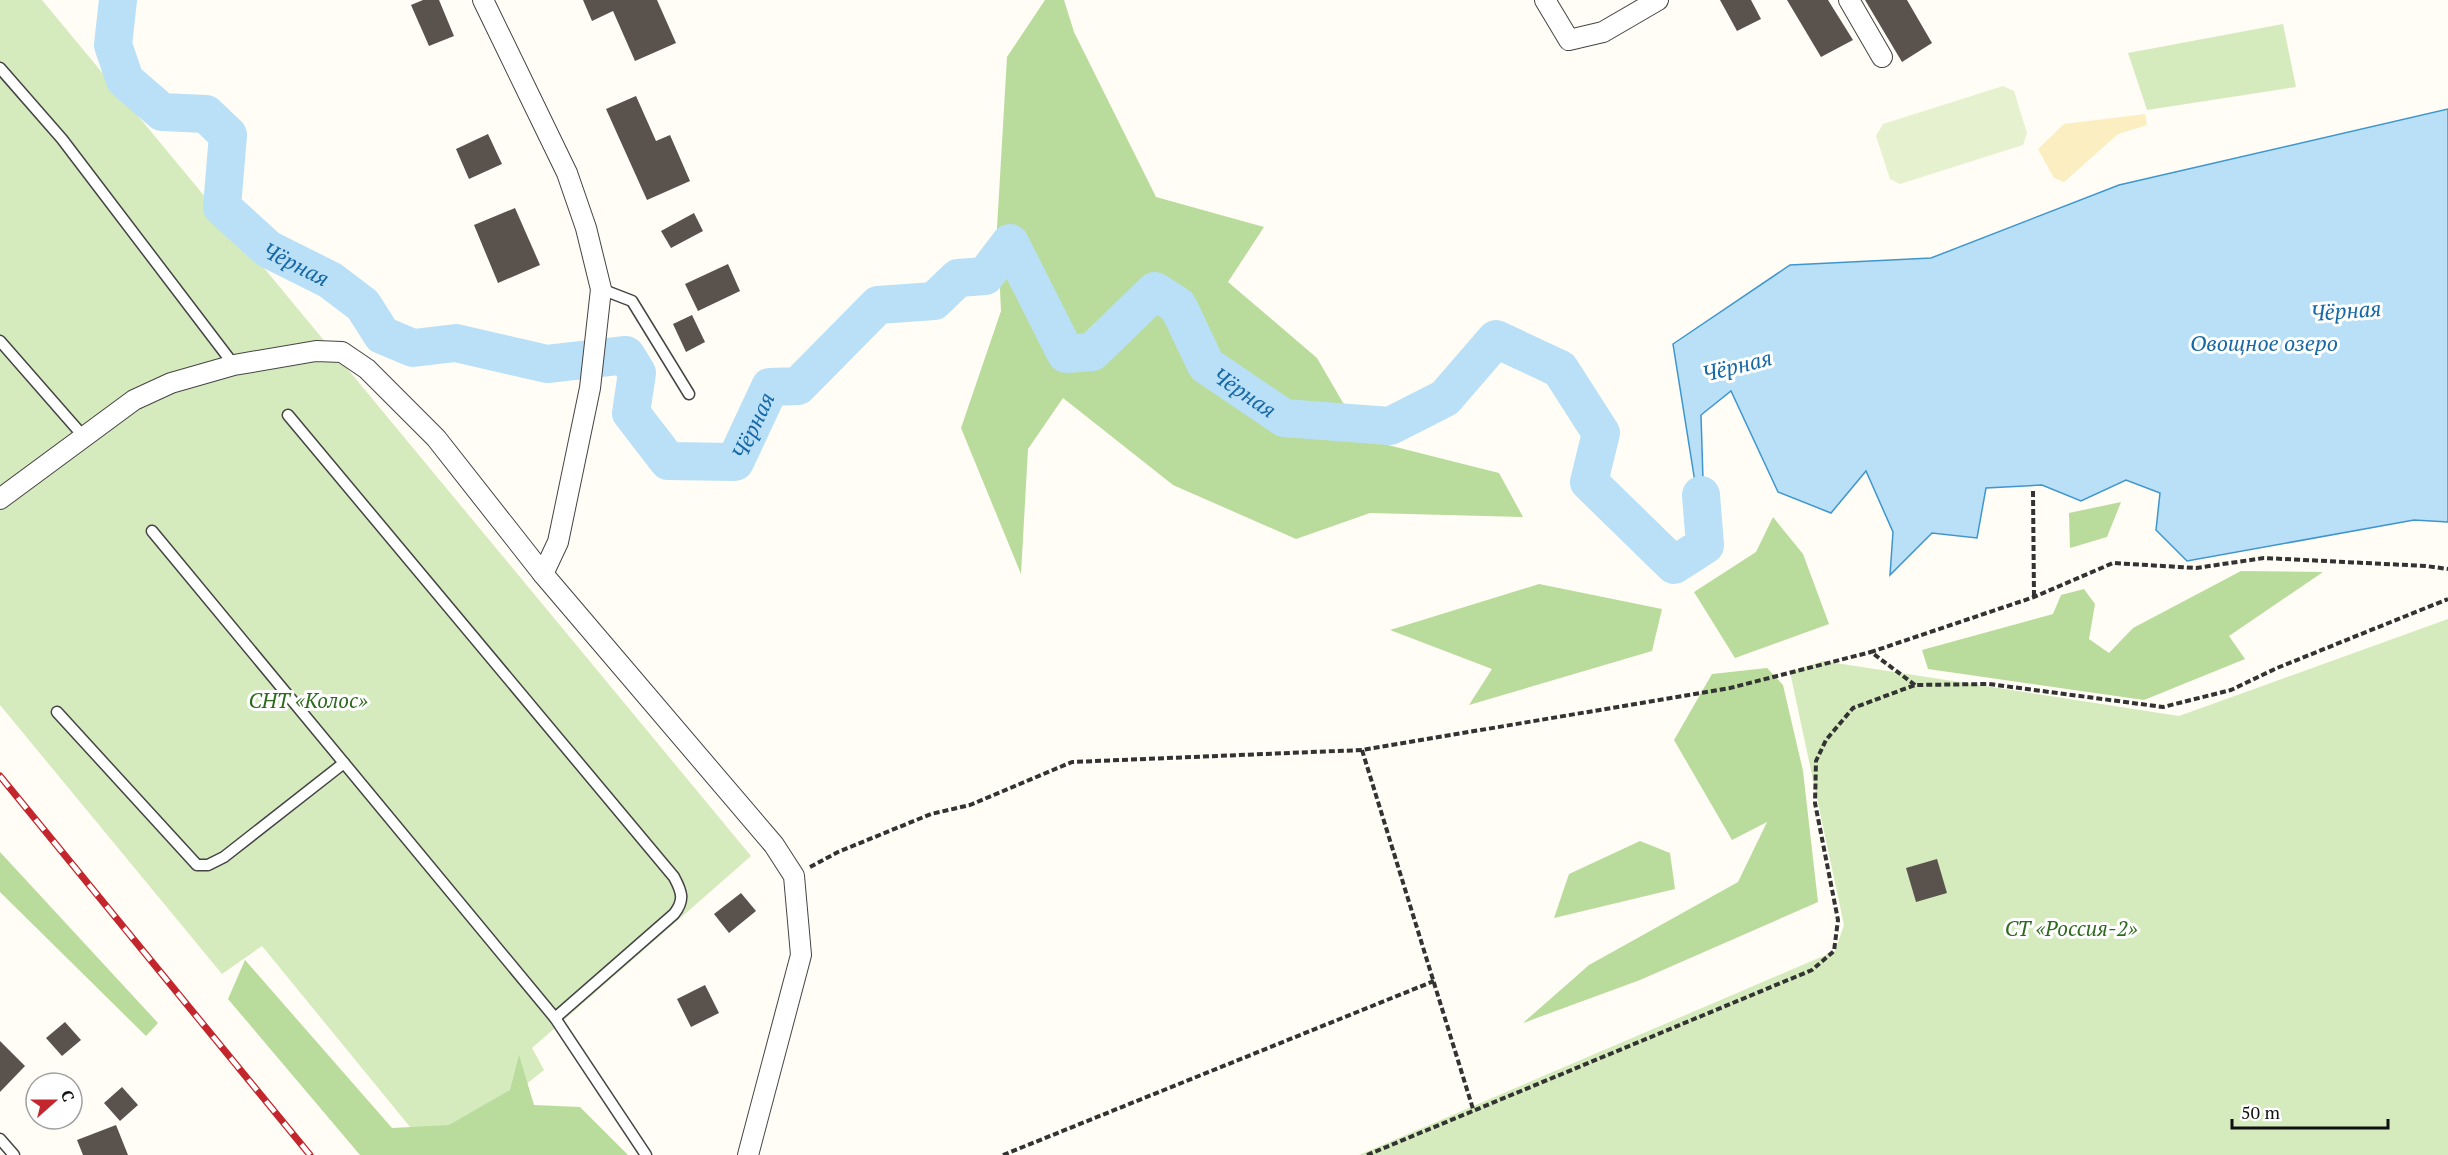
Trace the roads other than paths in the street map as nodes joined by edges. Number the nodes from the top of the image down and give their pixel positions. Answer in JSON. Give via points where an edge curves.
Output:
{"nodes":[{"id":1,"x":483,"y":0,"type":"edge"},
{"id":2,"x":1545,"y":0,"type":"edge"},
{"id":3,"x":1658,"y":0,"type":"edge"},
{"id":4,"x":1849,"y":0,"type":"edge"},
{"id":5,"x":1882,"y":57,"type":"dead end"},
{"id":6,"x":0,"y":68,"type":"edge"},
{"id":7,"x":601,"y":289,"type":"junction"},
{"id":8,"x":0,"y":341,"type":"edge"},
{"id":9,"x":234,"y":365,"type":"junction"},
{"id":10,"x":690,"y":394,"type":"dead end"},
{"id":11,"x":288,"y":415,"type":"dead end"},
{"id":12,"x":84,"y":437,"type":"junction"},
{"id":13,"x":0,"y":499,"type":"edge"},
{"id":14,"x":152,"y":531,"type":"dead end"},
{"id":15,"x":543,"y":574,"type":"junction"},
{"id":16,"x":57,"y":712,"type":"dead end"},
{"id":17,"x":345,"y":763,"type":"junction"},
{"id":18,"x":555,"y":1018,"type":"junction"},
{"id":19,"x":0,"y":1139,"type":"edge"},
{"id":20,"x":14,"y":1155,"type":"edge"},
{"id":21,"x":646,"y":1155,"type":"edge"},
{"id":22,"x":748,"y":1155,"type":"edge"}],
"edges":[{"from":1,"to":7,"type":"street","via":[[567,173]]},
{"from":2,"to":3,"type":"street","via":[[1569,40],[1603,32]]},
{"from":4,"to":5,"type":"street"},
{"from":6,"to":9,"type":"lane","via":[[62,139]]},
{"from":7,"to":10,"type":"lane","via":[[632,301]]},
{"from":7,"to":15,"type":"street","via":[[590,388],[558,542]]},
{"from":8,"to":12,"type":"lane"},
{"from":9,"to":12,"type":"street","via":[[171,383],[134,400]]},
{"from":9,"to":15,"type":"street","via":[[316,351],[342,352],[367,369],[436,438]]},
{"from":11,"to":18,"type":"lane","via":[[682,892],[682,903],[674,914]]},
{"from":12,"to":13,"type":"street"},
{"from":14,"to":17,"type":"lane"},
{"from":15,"to":22,"type":"street","via":[[774,845],[794,876],[801,955]]},
{"from":16,"to":17,"type":"lane","via":[[197,865],[208,865],[224,857]]},
{"from":17,"to":18,"type":"lane"},
{"from":18,"to":21,"type":"lane"},
{"from":19,"to":20,"type":"lane"}]}
